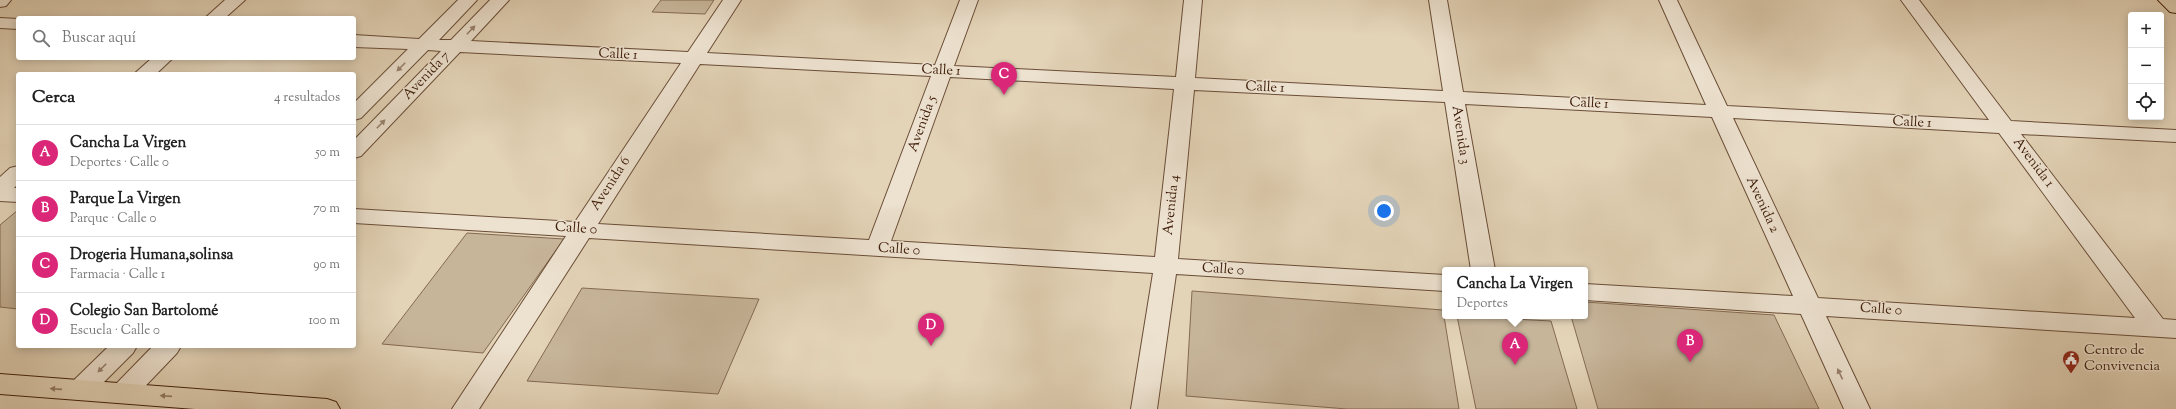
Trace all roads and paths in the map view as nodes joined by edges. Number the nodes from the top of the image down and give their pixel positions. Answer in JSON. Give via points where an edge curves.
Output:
{"nodes":[{"id":1,"x":236,"y":0,"type":"edge"},
{"id":2,"x":468,"y":0,"type":"edge"},
{"id":3,"x":500,"y":0,"type":"edge"},
{"id":4,"x":732,"y":0,"type":"edge"},
{"id":5,"x":969,"y":0,"type":"edge"},
{"id":6,"x":1193,"y":0,"type":"edge"},
{"id":7,"x":1438,"y":0,"type":"edge"},
{"id":8,"x":1668,"y":0,"type":"edge"},
{"id":9,"x":1910,"y":0,"type":"edge"},
{"id":10,"x":2167,"y":0,"type":"edge"},
{"id":11,"x":2176,"y":8,"type":"edge"},
{"id":12,"x":216,"y":16,"type":"edge"},
{"id":13,"x":0,"y":23,"type":"edge"},
{"id":14,"x":16,"y":24,"type":"edge"},
{"id":15,"x":356,"y":41,"type":"edge"},
{"id":16,"x":423,"y":45,"type":"junction"},
{"id":17,"x":454,"y":47,"type":"junction"},
{"id":18,"x":693,"y":58,"type":"junction"},
{"id":19,"x":162,"y":60,"type":"edge"},
{"id":20,"x":942,"y":71,"type":"junction"},
{"id":21,"x":146,"y":72,"type":"edge"},
{"id":22,"x":1185,"y":84,"type":"junction"},
{"id":23,"x":1454,"y":97,"type":"junction"},
{"id":24,"x":356,"y":112,"type":"edge"},
{"id":25,"x":1719,"y":112,"type":"junction"},
{"id":26,"x":2007,"y":128,"type":"junction"},
{"id":27,"x":2176,"y":136,"type":"edge"},
{"id":28,"x":356,"y":150,"type":"edge"},
{"id":29,"x":16,"y":175,"type":"edge"},
{"id":30,"x":0,"y":188,"type":"edge"},
{"id":31,"x":0,"y":194,"type":"edge"},
{"id":32,"x":16,"y":195,"type":"edge"},
{"id":33,"x":356,"y":216,"type":"edge"},
{"id":34,"x":582,"y":230,"type":"junction"},
{"id":35,"x":876,"y":248,"type":"junction"},
{"id":36,"x":1166,"y":266,"type":"junction"},
{"id":37,"x":1482,"y":267,"type":"edge"},
{"id":38,"x":1442,"y":283,"type":"edge"},
{"id":39,"x":1588,"y":292,"type":"edge"},
{"id":40,"x":1809,"y":306,"type":"junction"},
{"id":41,"x":2166,"y":328,"type":"edge"},
{"id":42,"x":122,"y":348,"type":"edge"},
{"id":43,"x":166,"y":348,"type":"edge"},
{"id":44,"x":0,"y":384,"type":"edge"},
{"id":45,"x":80,"y":390,"type":"junction"},
{"id":46,"x":122,"y":393,"type":"junction"},
{"id":47,"x":327,"y":409,"type":"edge"},
{"id":48,"x":465,"y":409,"type":"edge"},
{"id":49,"x":1144,"y":409,"type":"edge"},
{"id":50,"x":1857,"y":409,"type":"edge"}],
"edges":[{"from":1,"to":12,"type":"street"},
{"from":2,"to":16,"type":"street","name":"Avenida 7"},
{"from":17,"to":3,"type":"street","name":"Avenida 7","one_way":true},
{"from":4,"to":18,"type":"street","name":"Avenida 6"},
{"from":5,"to":20,"type":"street","name":"Avenida 5"},
{"from":6,"to":22,"type":"street","name":"Avenida 4"},
{"from":7,"to":23,"type":"street","name":"Avenida 3"},
{"from":8,"to":25,"type":"street","name":"Avenida 2"},
{"from":9,"to":26,"type":"street","name":"Avenida 1"},
{"from":10,"to":11,"type":"main road"},
{"from":13,"to":14,"type":"street"},
{"from":15,"to":16,"type":"street","name":"Calle 1"},
{"from":16,"to":17,"type":"street","name":"Calle 1"},
{"from":16,"to":24,"type":"street","name":"Avenida 7","one_way":true},
{"from":17,"to":18,"type":"street","name":"Calle 1"},
{"from":28,"to":17,"type":"street","name":"Avenida 7","one_way":true},
{"from":18,"to":20,"type":"street","name":"Calle 1"},
{"from":18,"to":34,"type":"street","name":"Avenida 6"},
{"from":19,"to":21,"type":"street"},
{"from":20,"to":22,"type":"street","name":"Calle 1"},
{"from":20,"to":35,"type":"street","name":"Avenida 5"},
{"from":22,"to":23,"type":"street","name":"Calle 1"},
{"from":22,"to":36,"type":"street","name":"Avenida 4"},
{"from":23,"to":25,"type":"street","name":"Calle 1"},
{"from":23,"to":37,"type":"street","name":"Avenida 3"},
{"from":25,"to":26,"type":"street","name":"Calle 1"},
{"from":25,"to":40,"type":"street","name":"Avenida 2"},
{"from":26,"to":27,"type":"street","name":"Calle 1"},
{"from":26,"to":41,"type":"street","name":"Avenida 1"},
{"from":29,"to":30,"type":"street"},
{"from":31,"to":32,"type":"street"},
{"from":33,"to":34,"type":"street","name":"Calle 0"},
{"from":34,"to":35,"type":"street","name":"Calle 0"},
{"from":34,"to":48,"type":"street","name":"Avenida 6"},
{"from":35,"to":36,"type":"street","name":"Calle 0"},
{"from":36,"to":38,"type":"street","name":"Calle 0"},
{"from":36,"to":49,"type":"street","name":"Avenida 4"},
{"from":39,"to":40,"type":"street","name":"Calle 0"},
{"from":40,"to":41,"type":"street","name":"Calle 0"},
{"from":50,"to":40,"type":"street","name":"Avenida 2","one_way":true},
{"from":42,"to":45,"type":"street","one_way":true},
{"from":43,"to":46,"type":"street"},
{"from":45,"to":44,"type":"main road","one_way":true},
{"from":45,"to":46,"type":"main road"},
{"from":47,"to":46,"type":"main road","one_way":true}]}
